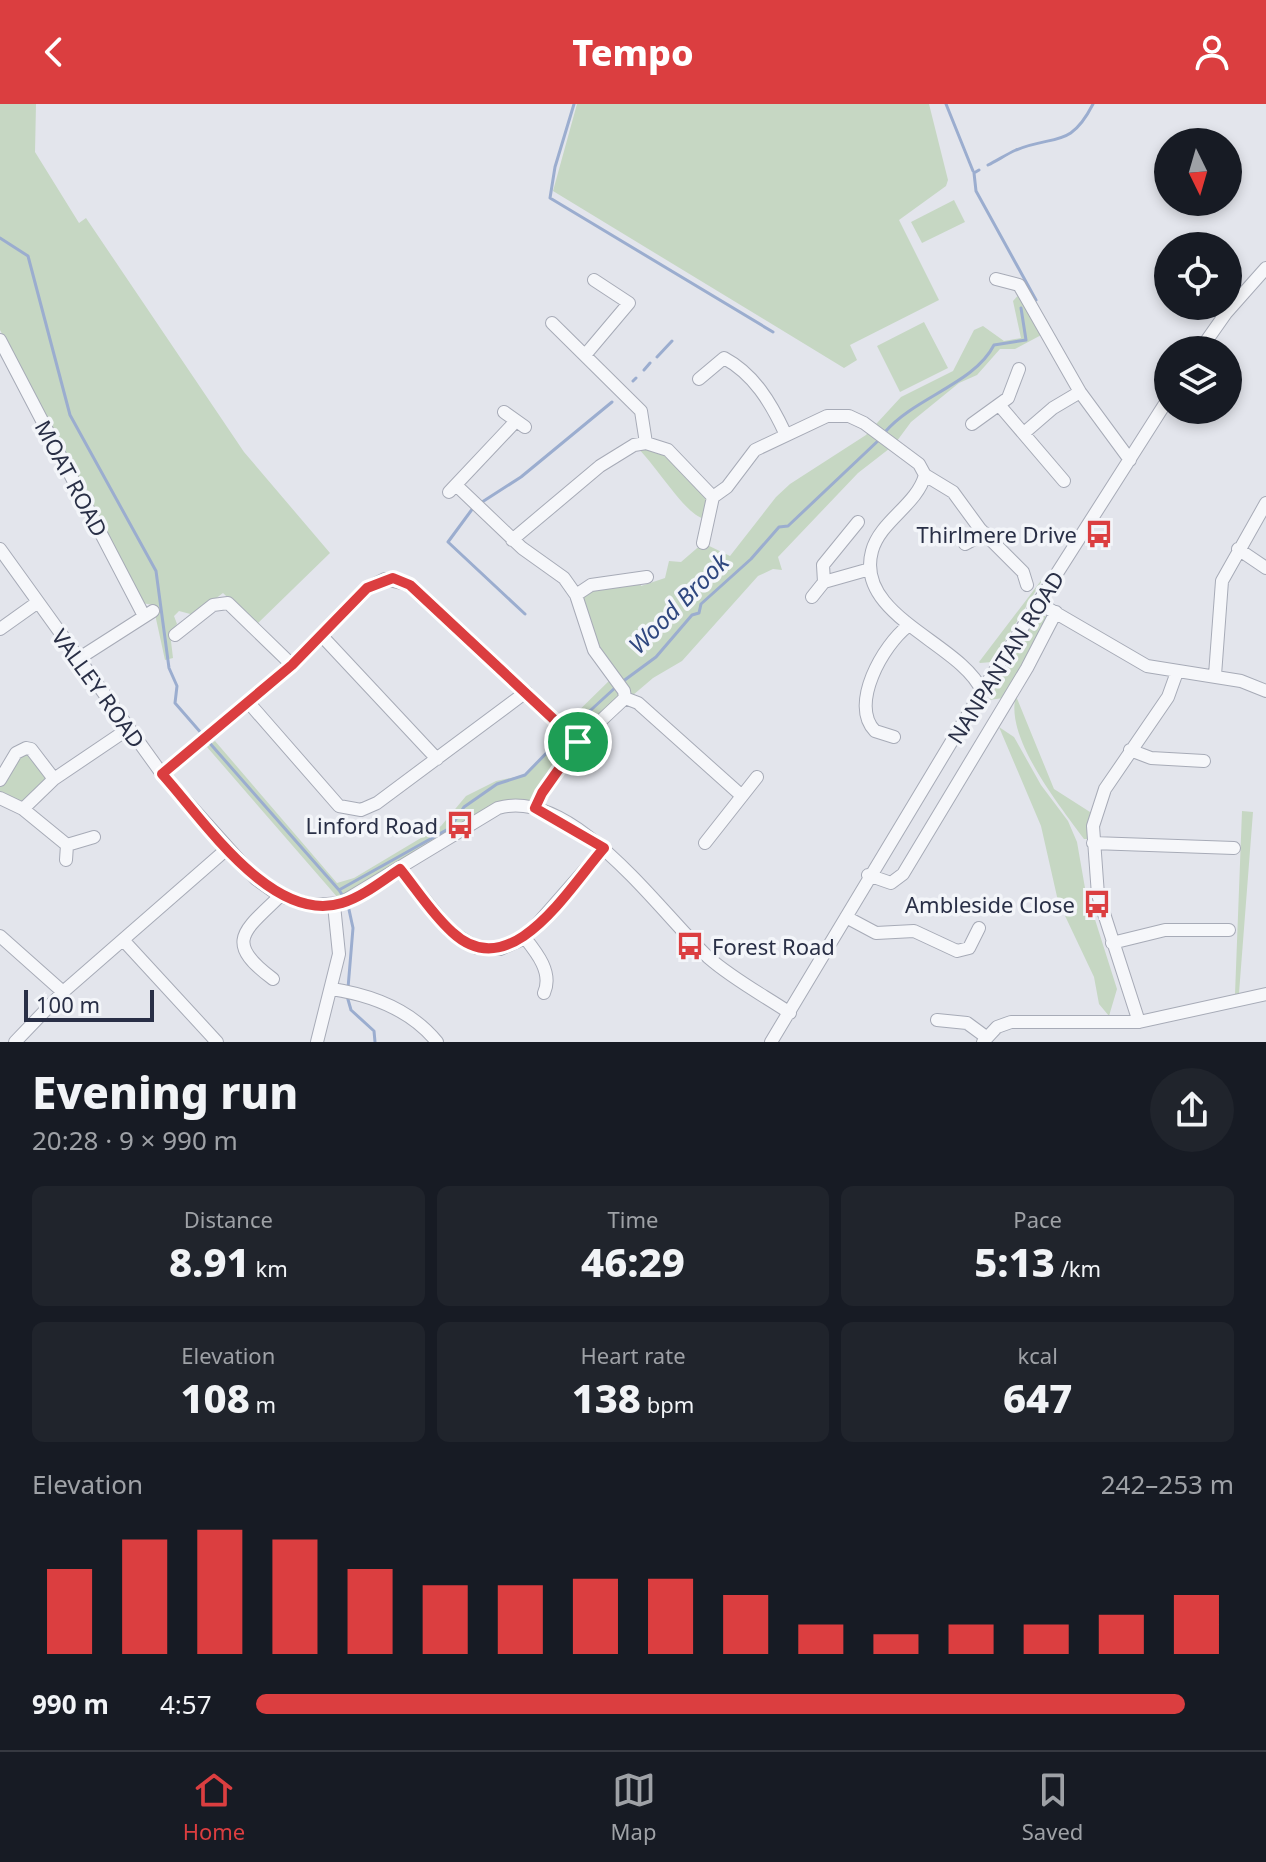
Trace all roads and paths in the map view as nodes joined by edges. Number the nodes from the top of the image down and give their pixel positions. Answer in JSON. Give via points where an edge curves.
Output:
{"nodes":[{"id":1,"x":1266,"y":268,"type":"edge"},
{"id":2,"x":996,"y":279,"type":"dead end"},
{"id":3,"x":597,"y":286,"type":"dead end"},
{"id":4,"x":629,"y":303,"type":"junction"},
{"id":5,"x":643,"y":310,"type":"dead end"},
{"id":6,"x":555,"y":332,"type":"dead end"},
{"id":7,"x":1210,"y":336,"type":"edge"},
{"id":8,"x":0,"y":340,"type":"edge"},
{"id":9,"x":586,"y":354,"type":"junction"},
{"id":10,"x":1019,"y":369,"type":"dead end"},
{"id":11,"x":699,"y":379,"type":"dead end"},
{"id":12,"x":1080,"y":392,"type":"junction"},
{"id":13,"x":1000,"y":406,"type":"junction"},
{"id":14,"x":504,"y":412,"type":"dead end"},
{"id":15,"x":1154,"y":421,"type":"edge"},
{"id":16,"x":972,"y":424,"type":"dead end"},
{"id":17,"x":785,"y":433,"type":"junction"},
{"id":18,"x":1024,"y":433,"type":"junction"},
{"id":19,"x":646,"y":443,"type":"junction"},
{"id":20,"x":1130,"y":460,"type":"junction"},
{"id":21,"x":925,"y":475,"type":"junction"},
{"id":22,"x":1044,"y":479,"type":"dead end"},
{"id":23,"x":713,"y":497,"type":"junction"},
{"id":24,"x":1266,"y":503,"type":"edge"},
{"id":25,"x":858,"y":528,"type":"dead end"},
{"id":26,"x":985,"y":533,"type":"junction"},
{"id":27,"x":512,"y":540,"type":"junction"},
{"id":28,"x":703,"y":543,"type":"dead end"},
{"id":29,"x":965,"y":544,"type":"dead end"},
{"id":30,"x":0,"y":549,"type":"edge"},
{"id":31,"x":1238,"y":549,"type":"junction"},
{"id":32,"x":1266,"y":568,"type":"edge"},
{"id":33,"x":870,"y":569,"type":"junction"},
{"id":34,"x":1028,"y":574,"type":"dead end"},
{"id":35,"x":642,"y":580,"type":"dead end"},
{"id":36,"x":824,"y":582,"type":"junction"},
{"id":37,"x":576,"y":595,"type":"junction"},
{"id":38,"x":812,"y":597,"type":"dead end"},
{"id":39,"x":38,"y":602,"type":"junction"},
{"id":40,"x":1037,"y":602,"type":"junction"},
{"id":41,"x":1056,"y":612,"type":"junction"},
{"id":42,"x":908,"y":626,"type":"junction"},
{"id":43,"x":0,"y":629,"type":"edge"},
{"id":44,"x":175,"y":635,"type":"dead end"},
{"id":45,"x":321,"y":635,"type":"junction"},
{"id":46,"x":949,"y":654,"type":"junction"},
{"id":47,"x":78,"y":659,"type":"junction"},
{"id":48,"x":998,"y":664,"type":"junction"},
{"id":49,"x":292,"y":665,"type":"junction"},
{"id":50,"x":1177,"y":672,"type":"junction"},
{"id":51,"x":1215,"y":675,"type":"junction"},
{"id":52,"x":621,"y":689,"type":"junction"},
{"id":53,"x":982,"y":691,"type":"junction"},
{"id":54,"x":1266,"y":691,"type":"edge"},
{"id":55,"x":526,"y":692,"type":"junction"},
{"id":56,"x":249,"y":703,"type":"junction"},
{"id":57,"x":128,"y":729,"type":"junction"},
{"id":58,"x":570,"y":735,"type":"junction"},
{"id":59,"x":894,"y":737,"type":"dead end"},
{"id":60,"x":1130,"y":750,"type":"junction"},
{"id":61,"x":437,"y":759,"type":"junction"},
{"id":62,"x":1204,"y":762,"type":"dead end"},
{"id":63,"x":162,"y":774,"type":"junction"},
{"id":64,"x":757,"y":777,"type":"dead end"},
{"id":65,"x":54,"y":779,"type":"junction"},
{"id":66,"x":0,"y":780,"type":"edge"},
{"id":67,"x":742,"y":796,"type":"junction"},
{"id":68,"x":0,"y":798,"type":"edge"},
{"id":69,"x":535,"y":808,"type":"junction"},
{"id":70,"x":23,"y":809,"type":"junction"},
{"id":71,"x":94,"y":837,"type":"dead end"},
{"id":72,"x":705,"y":843,"type":"dead end"},
{"id":73,"x":1093,"y":843,"type":"junction"},
{"id":74,"x":67,"y":845,"type":"junction"},
{"id":75,"x":228,"y":848,"type":"junction"},
{"id":76,"x":604,"y":848,"type":"junction"},
{"id":77,"x":1234,"y":848,"type":"dead end"},
{"id":78,"x":66,"y":860,"type":"dead end"},
{"id":79,"x":400,"y":869,"type":"junction"},
{"id":80,"x":868,"y":875,"type":"junction"},
{"id":81,"x":280,"y":896,"type":"junction"},
{"id":82,"x":338,"y":904,"type":"junction"},
{"id":83,"x":846,"y":917,"type":"junction"},
{"id":84,"x":979,"y":928,"type":"dead end"},
{"id":85,"x":1229,"y":931,"type":"dead end"},
{"id":86,"x":0,"y":936,"type":"edge"},
{"id":87,"x":525,"y":938,"type":"junction"},
{"id":88,"x":124,"y":941,"type":"junction"},
{"id":89,"x":1112,"y":943,"type":"junction"},
{"id":90,"x":273,"y":979,"type":"dead end"},
{"id":91,"x":341,"y":990,"type":"junction"},
{"id":92,"x":548,"y":990,"type":"dead end"},
{"id":93,"x":63,"y":992,"type":"junction"},
{"id":94,"x":1266,"y":994,"type":"edge"},
{"id":95,"x":790,"y":1013,"type":"junction"},
{"id":96,"x":1139,"y":1022,"type":"junction"},
{"id":97,"x":946,"y":1023,"type":"dead end"},
{"id":98,"x":984,"y":1039,"type":"edge"},
{"id":99,"x":15,"y":1042,"type":"edge"},
{"id":100,"x":217,"y":1042,"type":"edge"},
{"id":101,"x":317,"y":1042,"type":"edge"},
{"id":102,"x":437,"y":1042,"type":"edge"},
{"id":103,"x":771,"y":1042,"type":"edge"}],
"edges":[{"from":1,"to":7,"type":"street"},
{"from":2,"to":12,"type":"street","via":[[1019,285]]},
{"from":3,"to":4,"type":"street"},
{"from":4,"to":5,"type":"street"},
{"from":4,"to":9,"type":"street"},
{"from":6,"to":9,"type":"street"},
{"from":8,"to":47,"type":"street","name":"MOAT ROAD","via":[[148,613]]},
{"from":9,"to":19,"type":"street","via":[[641,411]]},
{"from":10,"to":13,"type":"street","via":[[1012,393]]},
{"from":11,"to":17,"type":"street","via":[[726,354],[760,389]]},
{"from":12,"to":18,"type":"street"},
{"from":12,"to":20,"type":"street"},
{"from":13,"to":16,"type":"street"},
{"from":13,"to":18,"type":"street"},
{"from":14,"to":27,"type":"street","via":[[521,424],[453,489]]},
{"from":15,"to":20,"type":"street","name":"NANPANTAN ROAD"},
{"from":17,"to":21,"type":"street","via":[[849,416],[919,464]]},
{"from":17,"to":23,"type":"street","via":[[755,450]]},
{"from":18,"to":22,"type":"street","via":[[1060,476]]},
{"from":19,"to":23,"type":"street","via":[[668,450]]},
{"from":19,"to":27,"type":"street","via":[[600,466]]},
{"from":20,"to":40,"type":"street","name":"NANPANTAN ROAD"},
{"from":21,"to":26,"type":"street","via":[[953,492]]},
{"from":21,"to":33,"type":"street","via":[[878,537]]},
{"from":23,"to":28,"type":"street"},
{"from":24,"to":31,"type":"street"},
{"from":25,"to":36,"type":"street","via":[[823,565]]},
{"from":26,"to":29,"type":"street"},
{"from":26,"to":34,"type":"street"},
{"from":27,"to":37,"type":"street","via":[[552,567]]},
{"from":30,"to":39,"type":"street","name":"VALLEY ROAD"},
{"from":31,"to":32,"type":"street"},
{"from":31,"to":51,"type":"street","via":[[1222,581]]},
{"from":33,"to":36,"type":"street"},
{"from":33,"to":42,"type":"street","via":[[880,592]]},
{"from":35,"to":37,"type":"street","via":[[591,585]]},
{"from":36,"to":38,"type":"street"},
{"from":37,"to":52,"type":"street","via":[[594,650]]},
{"from":39,"to":43,"type":"street"},
{"from":39,"to":47,"type":"street","name":"VALLEY ROAD"},
{"from":40,"to":41,"type":"street"},
{"from":40,"to":48,"type":"street","name":"NANPANTAN ROAD"},
{"from":41,"to":50,"type":"street","via":[[1147,666]]},
{"from":41,"to":80,"type":"street","name":"NANPANTAN ROAD","via":[[903,874],[891,883]]},
{"from":42,"to":46,"type":"street"},
{"from":42,"to":59,"type":"street","via":[[867,671],[865,711],[872,735]]},
{"from":44,"to":49,"type":"street","via":[[183,621],[228,603]]},
{"from":45,"to":49,"type":"street"},
{"from":45,"to":55,"type":"street","via":[[367,588],[385,579],[401,580]]},
{"from":45,"to":61,"type":"street"},
{"from":46,"to":48,"type":"street","via":[[981,668]]},
{"from":46,"to":53,"type":"street"},
{"from":47,"to":57,"type":"street","name":"VALLEY ROAD"},
{"from":48,"to":53,"type":"street","name":"NANPANTAN ROAD"},
{"from":49,"to":56,"type":"street"},
{"from":50,"to":51,"type":"street"},
{"from":50,"to":60,"type":"street","via":[[1168,697]]},
{"from":51,"to":54,"type":"street"},
{"from":52,"to":58,"type":"street","via":[[614,712]]},
{"from":52,"to":67,"type":"street"},
{"from":53,"to":80,"type":"street","name":"NANPANTAN ROAD"},
{"from":55,"to":58,"type":"street"},
{"from":55,"to":61,"type":"street"},
{"from":56,"to":61,"type":"street","via":[[339,806],[349,810],[369,808]]},
{"from":56,"to":63,"type":"street"},
{"from":57,"to":63,"type":"street","name":"VALLEY ROAD"},
{"from":57,"to":65,"type":"street"},
{"from":58,"to":69,"type":"street"},
{"from":60,"to":62,"type":"street","via":[[1151,758]]},
{"from":60,"to":73,"type":"street","via":[[1097,807]]},
{"from":63,"to":75,"type":"street","name":"VALLEY ROAD"},
{"from":64,"to":67,"type":"street"},
{"from":65,"to":66,"type":"street","via":[[26,748],[16,753]]},
{"from":65,"to":70,"type":"street"},
{"from":67,"to":72,"type":"street"},
{"from":68,"to":70,"type":"street"},
{"from":69,"to":76,"type":"street"},
{"from":69,"to":79,"type":"street","name":"VALLEY ROAD","via":[[498,808]]},
{"from":70,"to":74,"type":"street"},
{"from":71,"to":74,"type":"street"},
{"from":73,"to":77,"type":"street"},
{"from":73,"to":89,"type":"street","via":[[1098,895]]},
{"from":74,"to":78,"type":"street"},
{"from":75,"to":81,"type":"street","name":"VALLEY ROAD"},
{"from":75,"to":88,"type":"street"},
{"from":76,"to":87,"type":"street"},
{"from":76,"to":95,"type":"street","via":[[711,960]]},
{"from":79,"to":82,"type":"street","name":"VALLEY ROAD"},
{"from":79,"to":87,"type":"street","via":[[464,942],[500,949]]},
{"from":80,"to":83,"type":"street","name":"NANPANTAN ROAD"},
{"from":81,"to":82,"type":"street","name":"VALLEY ROAD","via":[[313,905]]},
{"from":81,"to":90,"type":"street","via":[[249,926],[243,942],[249,961]]},
{"from":82,"to":91,"type":"street"},
{"from":83,"to":84,"type":"street","via":[[876,933],[914,931],[957,951],[969,948]]},
{"from":83,"to":95,"type":"street","name":"NANPANTAN ROAD"},
{"from":85,"to":89,"type":"street","via":[[1165,930]]},
{"from":86,"to":93,"type":"street"},
{"from":87,"to":92,"type":"street","via":[[542,962]]},
{"from":88,"to":93,"type":"street"},
{"from":88,"to":100,"type":"street"},
{"from":89,"to":96,"type":"street"},
{"from":91,"to":101,"type":"street"},
{"from":91,"to":102,"type":"street","via":[[408,1016]]},
{"from":93,"to":99,"type":"street"},
{"from":94,"to":96,"type":"street"},
{"from":95,"to":103,"type":"street"},
{"from":96,"to":98,"type":"street","via":[[1011,1022]]},
{"from":97,"to":98,"type":"street","via":[[967,1023]]}]}
